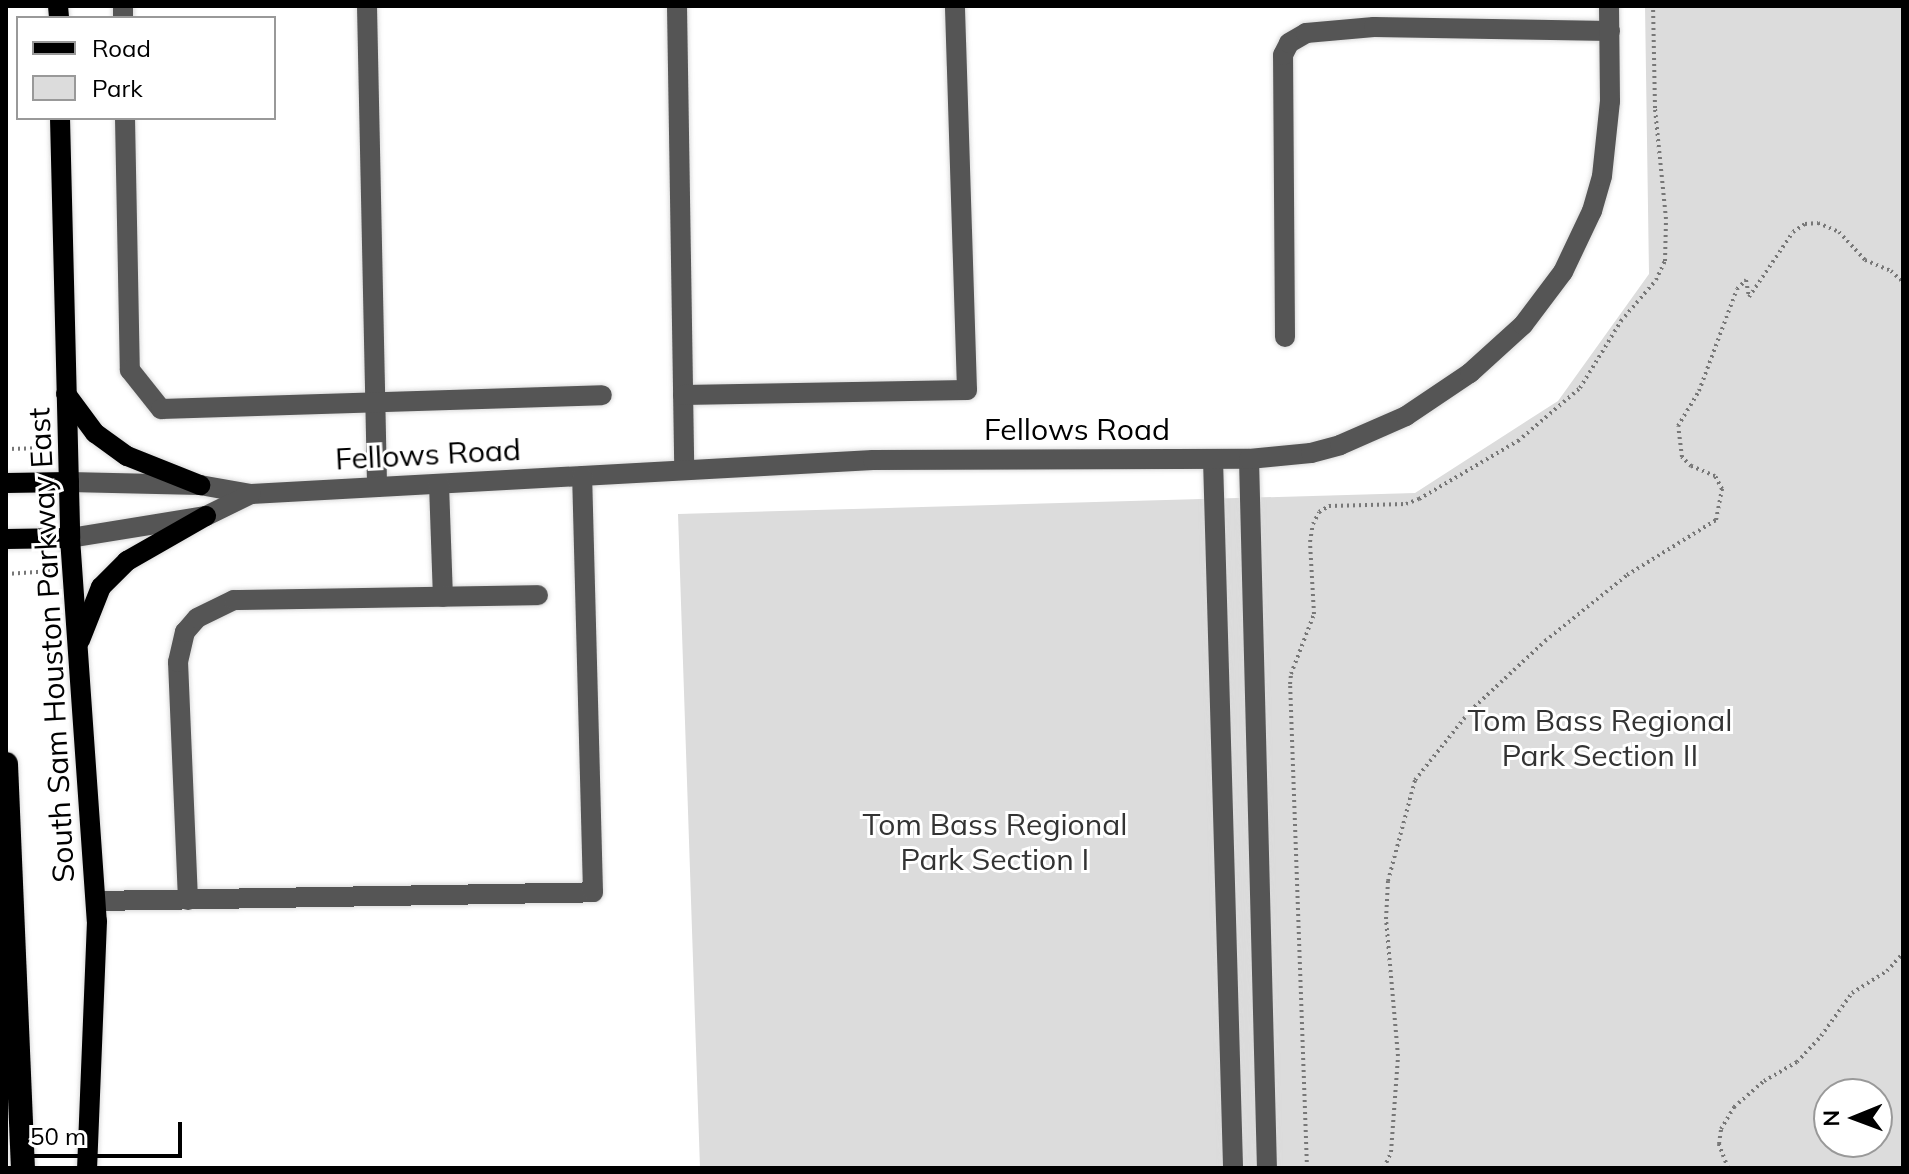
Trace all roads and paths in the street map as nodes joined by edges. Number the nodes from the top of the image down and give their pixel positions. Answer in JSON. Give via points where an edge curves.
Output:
{"nodes":[{"id":1,"x":367,"y":6,"type":"edge"},
{"id":2,"x":677,"y":6,"type":"edge"},
{"id":3,"x":955,"y":6,"type":"edge"},
{"id":4,"x":1609,"y":6,"type":"edge"},
{"id":5,"x":1653,"y":6,"type":"edge"},
{"id":6,"x":1610,"y":31,"type":"junction"},
{"id":7,"x":60,"y":120,"type":"edge"},
{"id":8,"x":125,"y":120,"type":"edge"},
{"id":9,"x":1903,"y":282,"type":"edge"},
{"id":10,"x":1285,"y":337,"type":"dead end"},
{"id":11,"x":66,"y":394,"type":"junction"},
{"id":12,"x":602,"y":395,"type":"dead end"},
{"id":13,"x":683,"y":395,"type":"junction"},
{"id":14,"x":375,"y":404,"type":"junction"},
{"id":15,"x":51,"y":448,"type":"dead end"},
{"id":16,"x":6,"y":449,"type":"edge"},
{"id":17,"x":1213,"y":459,"type":"junction"},
{"id":18,"x":1249,"y":459,"type":"junction"},
{"id":19,"x":684,"y":470,"type":"junction"},
{"id":20,"x":582,"y":476,"type":"junction"},
{"id":21,"x":69,"y":482,"type":"junction"},
{"id":22,"x":6,"y":483,"type":"edge"},
{"id":23,"x":439,"y":484,"type":"junction"},
{"id":24,"x":200,"y":485,"type":"junction"},
{"id":25,"x":377,"y":487,"type":"junction"},
{"id":26,"x":251,"y":494,"type":"junction"},
{"id":27,"x":206,"y":516,"type":"junction"},
{"id":28,"x":70,"y":538,"type":"junction"},
{"id":29,"x":6,"y":539,"type":"edge"},
{"id":30,"x":54,"y":571,"type":"dead end"},
{"id":31,"x":6,"y":574,"type":"edge"},
{"id":32,"x":538,"y":595,"type":"dead end"},
{"id":33,"x":443,"y":597,"type":"junction"},
{"id":34,"x":79,"y":644,"type":"junction"},
{"id":35,"x":6,"y":764,"type":"edge"},
{"id":36,"x":188,"y":900,"type":"junction"},
{"id":37,"x":96,"y":901,"type":"junction"},
{"id":38,"x":1225,"y":907,"type":"junction"},
{"id":39,"x":1260,"y":907,"type":"junction"},
{"id":40,"x":1903,"y":953,"type":"edge"},
{"id":41,"x":1903,"y":1099,"type":"edge"},
{"id":42,"x":1903,"y":1112,"type":"edge"},
{"id":43,"x":23,"y":1168,"type":"edge"},
{"id":44,"x":87,"y":1168,"type":"edge"},
{"id":45,"x":1233,"y":1168,"type":"edge"},
{"id":46,"x":1267,"y":1168,"type":"edge"},
{"id":47,"x":1307,"y":1168,"type":"edge"},
{"id":48,"x":1384,"y":1168,"type":"edge"},
{"id":49,"x":1728,"y":1168,"type":"edge"}],
"edges":[{"from":1,"to":14,"type":"street"},
{"from":2,"to":13,"type":"street"},
{"from":3,"to":13,"type":"street","via":[[967,390]]},
{"from":4,"to":6,"type":"street","name":"Fellows Road"},
{"from":5,"to":47,"type":"path","via":[[1655,108],[1666,219],[1665,261],[1656,280],[1621,321],[1580,388],[1518,441],[1419,499],[1329,506],[1313,524],[1314,614],[1290,684]]},
{"from":6,"to":10,"type":"street","via":[[1374,27],[1306,33],[1289,43],[1283,55]]},
{"from":6,"to":18,"type":"street","name":"Fellows Road","via":[[1602,176],[1578,246],[1544,300],[1470,373],[1378,431],[1311,453]]},
{"from":7,"to":11,"type":"main road","name":"South Sam Houston Parkway East"},
{"from":8,"to":14,"type":"street","via":[[130,370],[161,409]]},
{"from":9,"to":48,"type":"path","via":[[1865,260],[1839,232],[1818,223],[1793,232],[1749,297],[1746,280],[1737,289],[1699,391],[1678,426],[1682,457],[1715,476],[1722,489],[1716,520],[1627,575],[1545,641],[1470,711],[1415,780],[1388,881],[1386,919],[1398,1056],[1391,1152]]},
{"from":11,"to":21,"type":"main road","name":"South Sam Houston Parkway East"},
{"from":11,"to":24,"type":"main road","via":[[95,433],[127,456]]},
{"from":12,"to":14,"type":"street"},
{"from":13,"to":19,"type":"street"},
{"from":14,"to":25,"type":"street"},
{"from":15,"to":16,"type":"path"},
{"from":17,"to":18,"type":"street","name":"Fellows Road"},
{"from":17,"to":19,"type":"street","name":"Fellows Road","via":[[873,460]]},
{"from":17,"to":38,"type":"street"},
{"from":18,"to":39,"type":"street"},
{"from":19,"to":20,"type":"street","name":"Fellows Road"},
{"from":20,"to":23,"type":"street","name":"Fellows Road"},
{"from":20,"to":36,"type":"street","via":[[593,892]]},
{"from":21,"to":22,"type":"main road"},
{"from":21,"to":24,"type":"street","name":"Fellows Road"},
{"from":21,"to":28,"type":"main road","name":"South Sam Houston Parkway East"},
{"from":23,"to":25,"type":"street","name":"Fellows Road"},
{"from":23,"to":33,"type":"street"},
{"from":24,"to":26,"type":"street","name":"Fellows Road"},
{"from":25,"to":26,"type":"street","name":"Fellows Road"},
{"from":26,"to":27,"type":"street","name":"Fellows Road"},
{"from":27,"to":28,"type":"street","name":"Fellows Road"},
{"from":27,"to":34,"type":"main road","via":[[120,567],[101,587]]},
{"from":28,"to":29,"type":"main road"},
{"from":28,"to":34,"type":"main road","name":"South Sam Houston Parkway East"},
{"from":30,"to":31,"type":"path"},
{"from":32,"to":33,"type":"street"},
{"from":33,"to":36,"type":"street","via":[[234,600],[197,618],[185,632],[178,662]]},
{"from":34,"to":37,"type":"main road","name":"South Sam Houston Parkway East"},
{"from":35,"to":43,"type":"highway"},
{"from":36,"to":37,"type":"street"},
{"from":37,"to":44,"type":"main road","name":"South Sam Houston Parkway East"},
{"from":38,"to":39,"type":"street"},
{"from":38,"to":45,"type":"street"},
{"from":39,"to":46,"type":"street"},
{"from":40,"to":49,"type":"path","via":[[1887,971],[1852,993],[1797,1062],[1734,1107],[1719,1144]]},
{"from":41,"to":42,"type":"path"}]}
